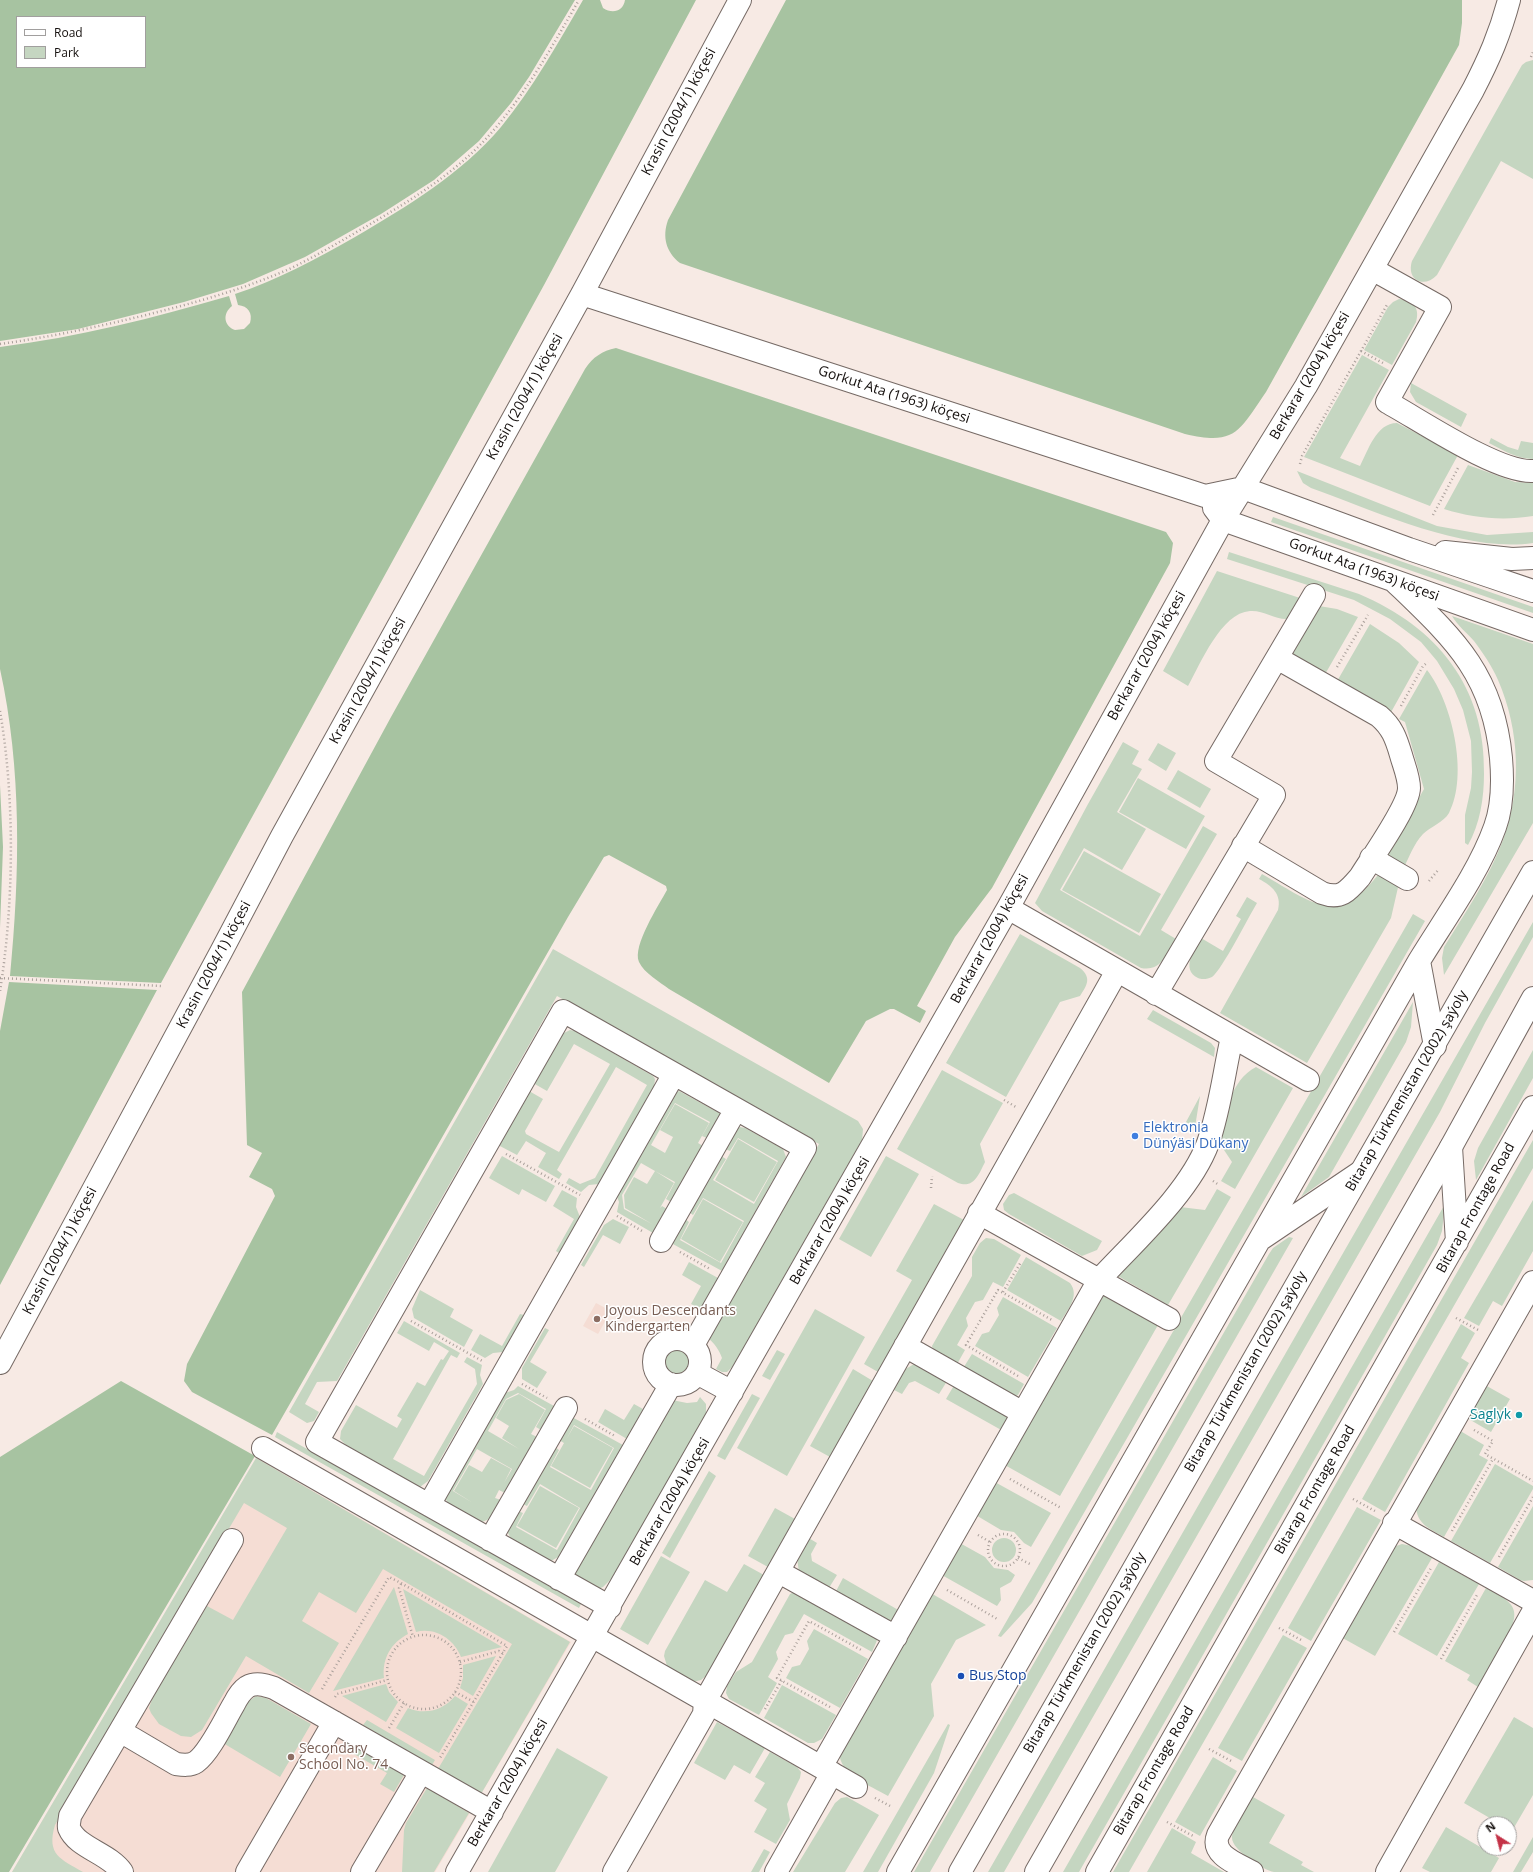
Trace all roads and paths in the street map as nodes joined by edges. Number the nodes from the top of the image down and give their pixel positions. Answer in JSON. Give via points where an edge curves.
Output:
{"nodes":[{"id":1,"x":579,"y":0,"type":"edge"},
{"id":2,"x":740,"y":0,"type":"edge"},
{"id":3,"x":1509,"y":0,"type":"edge"},
{"id":4,"x":1533,"y":52,"type":"edge"},
{"id":5,"x":1531,"y":57,"type":"dead end"},
{"id":6,"x":1372,"y":269,"type":"junction"},
{"id":7,"x":582,"y":294,"type":"junction"},
{"id":8,"x":1392,"y":298,"type":"dead end"},
{"id":9,"x":0,"y":344,"type":"edge"},
{"id":10,"x":1469,"y":449,"type":"junction"},
{"id":11,"x":1300,"y":464,"type":"dead end"},
{"id":12,"x":1533,"y":471,"type":"edge"},
{"id":13,"x":1243,"y":488,"type":"junction"},
{"id":14,"x":1205,"y":496,"type":"junction"},
{"id":15,"x":1433,"y":515,"type":"dead end"},
{"id":16,"x":1222,"y":520,"type":"junction"},
{"id":17,"x":1409,"y":549,"type":"junction"},
{"id":18,"x":1533,"y":558,"type":"edge"},
{"id":19,"x":1395,"y":582,"type":"junction"},
{"id":20,"x":1533,"y":591,"type":"edge"},
{"id":21,"x":1314,"y":595,"type":"dead end"},
{"id":22,"x":1368,"y":615,"type":"dead end"},
{"id":23,"x":1533,"y":630,"type":"edge"},
{"id":24,"x":1277,"y":658,"type":"junction"},
{"id":25,"x":1428,"y":662,"type":"dead end"},
{"id":26,"x":1326,"y":686,"type":"junction"},
{"id":27,"x":0,"y":711,"type":"edge"},
{"id":28,"x":1387,"y":723,"type":"junction"},
{"id":29,"x":1243,"y":846,"type":"junction"},
{"id":30,"x":1371,"y":858,"type":"junction"},
{"id":31,"x":1533,"y":872,"type":"edge"},
{"id":32,"x":1407,"y":879,"type":"dead end"},
{"id":33,"x":1008,"y":908,"type":"junction"},
{"id":34,"x":1419,"y":961,"type":"junction"},
{"id":35,"x":1117,"y":971,"type":"junction"},
{"id":36,"x":1,"y":979,"type":"edge"},
{"id":37,"x":162,"y":986,"type":"dead end"},
{"id":38,"x":0,"y":991,"type":"edge"},
{"id":39,"x":1156,"y":994,"type":"junction"},
{"id":40,"x":1533,"y":998,"type":"edge"},
{"id":41,"x":1232,"y":1037,"type":"junction"},
{"id":42,"x":1435,"y":1046,"type":"junction"},
{"id":43,"x":674,"y":1074,"type":"junction"},
{"id":44,"x":1308,"y":1080,"type":"dead end"},
{"id":45,"x":1533,"y":1107,"type":"edge"},
{"id":46,"x":736,"y":1109,"type":"junction"},
{"id":47,"x":1451,"y":1147,"type":"junction"},
{"id":48,"x":1359,"y":1173,"type":"junction"},
{"id":49,"x":932,"y":1176,"type":"dead end"},
{"id":50,"x":931,"y":1188,"type":"dead end"},
{"id":51,"x":979,"y":1213,"type":"junction"},
{"id":52,"x":661,"y":1241,"type":"dead end"},
{"id":53,"x":1032,"y":1242,"type":"junction"},
{"id":54,"x":1258,"y":1242,"type":"junction"},
{"id":55,"x":1457,"y":1242,"type":"junction"},
{"id":56,"x":1099,"y":1280,"type":"junction"},
{"id":57,"x":1533,"y":1282,"type":"edge"},
{"id":58,"x":1003,"y":1292,"type":"junction"},
{"id":59,"x":1456,"y":1318,"type":"dead end"},
{"id":60,"x":1169,"y":1319,"type":"dead end"},
{"id":61,"x":1070,"y":1331,"type":"junction"},
{"id":62,"x":1499,"y":1341,"type":"junction"},
{"id":63,"x":693,"y":1345,"type":"junction"},
{"id":64,"x":905,"y":1346,"type":"junction"},
{"id":65,"x":0,"y":1363,"type":"edge"},
{"id":66,"x":697,"y":1373,"type":"junction"},
{"id":67,"x":671,"y":1384,"type":"junction"},
{"id":68,"x":1038,"y":1387,"type":"junction"},
{"id":69,"x":732,"y":1392,"type":"junction"},
{"id":70,"x":566,"y":1408,"type":"dead end"},
{"id":71,"x":1023,"y":1414,"type":"junction"},
{"id":72,"x":1488,"y":1438,"type":"dead end"},
{"id":73,"x":263,"y":1448,"type":"dead end"},
{"id":74,"x":1493,"y":1459,"type":"junction"},
{"id":75,"x":991,"y":1468,"type":"junction"},
{"id":76,"x":1533,"y":1481,"type":"edge"},
{"id":77,"x":1533,"y":1497,"type":"edge"},
{"id":78,"x":1353,"y":1499,"type":"dead end"},
{"id":79,"x":429,"y":1505,"type":"junction"},
{"id":80,"x":1061,"y":1508,"type":"dead end"},
{"id":81,"x":1394,"y":1522,"type":"junction"},
{"id":82,"x":1451,"y":1532,"type":"dead end"},
{"id":83,"x":232,"y":1540,"type":"dead end"},
{"id":84,"x":490,"y":1540,"type":"junction"},
{"id":85,"x":1018,"y":1558,"type":"junction"},
{"id":86,"x":1498,"y":1558,"type":"dead end"},
{"id":87,"x":1030,"y":1564,"type":"dead end"},
{"id":88,"x":1432,"y":1566,"type":"dead end"},
{"id":89,"x":779,"y":1572,"type":"junction"},
{"id":90,"x":559,"y":1579,"type":"junction"},
{"id":91,"x":929,"y":1580,"type":"junction"},
{"id":92,"x":401,"y":1583,"type":"junction"},
{"id":93,"x":1479,"y":1593,"type":"dead end"},
{"id":94,"x":1533,"y":1601,"type":"edge"},
{"id":95,"x":610,"y":1607,"type":"junction"},
{"id":96,"x":1533,"y":1612,"type":"edge"},
{"id":97,"x":998,"y":1620,"type":"dead end"},
{"id":98,"x":1279,"y":1628,"type":"dead end"},
{"id":99,"x":1394,"y":1632,"type":"dead end"},
{"id":100,"x":592,"y":1636,"type":"junction"},
{"id":101,"x":412,"y":1637,"type":"junction"},
{"id":102,"x":896,"y":1637,"type":"junction"},
{"id":103,"x":1321,"y":1651,"type":"junction"},
{"id":104,"x":503,"y":1653,"type":"junction"},
{"id":105,"x":1441,"y":1659,"type":"dead end"},
{"id":106,"x":460,"y":1662,"type":"junction"},
{"id":107,"x":882,"y":1662,"type":"junction"},
{"id":108,"x":387,"y":1680,"type":"junction"},
{"id":109,"x":782,"y":1680,"type":"junction"},
{"id":110,"x":455,"y":1692,"type":"junction"},
{"id":111,"x":335,"y":1697,"type":"dead end"},
{"id":112,"x":705,"y":1701,"type":"junction"},
{"id":113,"x":474,"y":1702,"type":"junction"},
{"id":114,"x":404,"y":1703,"type":"junction"},
{"id":115,"x":311,"y":1709,"type":"junction"},
{"id":116,"x":850,"y":1718,"type":"junction"},
{"id":117,"x":334,"y":1722,"type":"junction"},
{"id":118,"x":389,"y":1728,"type":"dead end"},
{"id":119,"x":754,"y":1729,"type":"junction"},
{"id":120,"x":120,"y":1731,"type":"junction"},
{"id":121,"x":1209,"y":1749,"type":"dead end"},
{"id":122,"x":827,"y":1770,"type":"junction"},
{"id":123,"x":1252,"y":1773,"type":"junction"},
{"id":124,"x":425,"y":1775,"type":"junction"},
{"id":125,"x":856,"y":1787,"type":"dead end"},
{"id":126,"x":492,"y":1812,"type":"junction"},
{"id":127,"x":1167,"y":1822,"type":"dead end"},
{"id":128,"x":1216,"y":1846,"type":"junction"},
{"id":129,"x":122,"y":1872,"type":"edge"},
{"id":130,"x":247,"y":1872,"type":"edge"},
{"id":131,"x":362,"y":1872,"type":"edge"},
{"id":132,"x":457,"y":1872,"type":"edge"},
{"id":133,"x":614,"y":1872,"type":"edge"},
{"id":134,"x":776,"y":1872,"type":"edge"},
{"id":135,"x":898,"y":1872,"type":"edge"},
{"id":136,"x":960,"y":1872,"type":"edge"},
{"id":137,"x":1036,"y":1872,"type":"edge"},
{"id":138,"x":1097,"y":1872,"type":"edge"},
{"id":139,"x":1252,"y":1872,"type":"edge"},
{"id":140,"x":1388,"y":1872,"type":"edge"}],
"edges":[{"from":1,"to":9,"type":"path","via":[[532,79],[498,125],[441,179],[383,217],[307,260],[244,287],[78,332]]},
{"from":2,"to":7,"type":"street","name":"Krasin (2004/1) köçesi"},
{"from":3,"to":6,"type":"street","name":"Berkarar (2004) köçesi","via":[[1494,50]]},
{"from":4,"to":5,"type":"path"},
{"from":6,"to":10,"type":"street","via":[[1440,307],[1387,402]]},
{"from":6,"to":13,"type":"street","name":"Berkarar (2004) köçesi","via":[[1306,386]]},
{"from":7,"to":14,"type":"street","name":"Gorkut Ata (1963) köçesi"},
{"from":7,"to":65,"type":"street","name":"Krasin (2004/1) köçesi","via":[[282,836]]},
{"from":8,"to":11,"type":"path","via":[[1302,456]]},
{"from":10,"to":12,"type":"street","via":[[1501,465]]},
{"from":10,"to":15,"type":"path"},
{"from":13,"to":14,"type":"street","name":"Gorkut Ata (1963) köçesi"},
{"from":13,"to":16,"type":"street","name":"Berkarar (2004) köçesi"},
{"from":13,"to":17,"type":"street"},
{"from":14,"to":16,"type":"street"},
{"from":16,"to":19,"type":"street","name":"Gorkut Ata (1963) köçesi"},
{"from":16,"to":33,"type":"street","name":"Berkarar (2004) köçesi"},
{"from":17,"to":18,"type":"street","via":[[1512,559]]},
{"from":17,"to":20,"type":"street"},
{"from":19,"to":23,"type":"street","name":"Gorkut Ata (1963) köçesi"},
{"from":19,"to":34,"type":"street","via":[[1453,639],[1471,663],[1488,695],[1494,714],[1502,762],[1500,808],[1490,840]]},
{"from":21,"to":24,"type":"street"},
{"from":22,"to":26,"type":"path"},
{"from":24,"to":26,"type":"street"},
{"from":24,"to":29,"type":"street","via":[[1216,761],[1274,795]]},
{"from":25,"to":28,"type":"path"},
{"from":26,"to":28,"type":"street"},
{"from":27,"to":36,"type":"path","via":[[10,847],[8,929]]},
{"from":28,"to":30,"type":"street","via":[[1397,740],[1409,788],[1404,805]]},
{"from":29,"to":30,"type":"street","via":[[1329,896],[1340,895],[1352,887]]},
{"from":29,"to":39,"type":"street"},
{"from":30,"to":32,"type":"street"},
{"from":31,"to":42,"type":"street","name":"Bitarap Türkmenistan (2002) şaýoly"},
{"from":33,"to":35,"type":"street"},
{"from":33,"to":69,"type":"street","name":"Berkarar (2004) köçesi"},
{"from":34,"to":42,"type":"street"},
{"from":34,"to":54,"type":"street"},
{"from":35,"to":39,"type":"street"},
{"from":35,"to":51,"type":"street"},
{"from":36,"to":37,"type":"path"},
{"from":36,"to":38,"type":"path"},
{"from":39,"to":41,"type":"street"},
{"from":40,"to":47,"type":"street"},
{"from":41,"to":44,"type":"street"},
{"from":41,"to":56,"type":"street","via":[[1213,1126],[1204,1152],[1177,1196]]},
{"from":42,"to":48,"type":"street","name":"Bitarap Türkmenistan (2002) şaýoly"},
{"from":43,"to":46,"type":"street"},
{"from":43,"to":79,"type":"street"},
{"from":43,"to":79,"type":"street","via":[[563,1011],[380,1331],[317,1442]]},
{"from":45,"to":55,"type":"street","name":"Bitarap Frontage Road"},
{"from":46,"to":52,"type":"street"},
{"from":46,"to":63,"type":"street","via":[[805,1148]]},
{"from":47,"to":55,"type":"street"},
{"from":47,"to":137,"type":"street"},
{"from":48,"to":54,"type":"street"},
{"from":48,"to":136,"type":"street","name":"Bitarap Türkmenistan (2002) şaýoly"},
{"from":49,"to":50,"type":"path"},
{"from":51,"to":53,"type":"street"},
{"from":51,"to":64,"type":"street"},
{"from":53,"to":56,"type":"street"},
{"from":53,"to":58,"type":"path"},
{"from":54,"to":135,"type":"street"},
{"from":55,"to":138,"type":"street","name":"Bitarap Frontage Road"},
{"from":56,"to":60,"type":"street"},
{"from":56,"to":61,"type":"street"},
{"from":57,"to":62,"type":"street"},
{"from":58,"to":61,"type":"path"},
{"from":58,"to":68,"type":"path","via":[[998,1290],[966,1346]]},
{"from":59,"to":62,"type":"path"},
{"from":61,"to":68,"type":"street"},
{"from":62,"to":81,"type":"street"},
{"from":63,"to":66,"type":"street","via":[[700,1359]]},
{"from":63,"to":67,"type":"street","via":[[677,1339],[668,1341],[657,1350],[655,1369]]},
{"from":64,"to":71,"type":"street"},
{"from":64,"to":89,"type":"street"},
{"from":66,"to":67,"type":"street","via":[[686,1382]]},
{"from":66,"to":69,"type":"street"},
{"from":67,"to":90,"type":"street"},
{"from":68,"to":71,"type":"street"},
{"from":69,"to":95,"type":"street","name":"Berkarar (2004) köçesi"},
{"from":70,"to":84,"type":"street"},
{"from":71,"to":75,"type":"street"},
{"from":72,"to":74,"type":"path","via":[[1493,1441],[1485,1454]]},
{"from":73,"to":100,"type":"street"},
{"from":74,"to":76,"type":"path"},
{"from":74,"to":82,"type":"path"},
{"from":75,"to":80,"type":"path"},
{"from":75,"to":91,"type":"street"},
{"from":77,"to":86,"type":"path"},
{"from":78,"to":81,"type":"path"},
{"from":79,"to":84,"type":"street"},
{"from":81,"to":94,"type":"street"},
{"from":81,"to":103,"type":"street"},
{"from":83,"to":120,"type":"street"},
{"from":84,"to":90,"type":"street"},
{"from":85,"to":85,"type":"path","via":[[1012,1564],[996,1564],[990,1558],[990,1542],[996,1536],[1012,1536],[1018,1542]]},
{"from":85,"to":87,"type":"path"},
{"from":88,"to":99,"type":"path"},
{"from":89,"to":102,"type":"street"},
{"from":89,"to":112,"type":"street"},
{"from":90,"to":95,"type":"street"},
{"from":91,"to":97,"type":"path"},
{"from":91,"to":102,"type":"street"},
{"from":92,"to":101,"type":"path","via":[[398,1588]]},
{"from":92,"to":104,"type":"path","via":[[507,1646]]},
{"from":92,"to":115,"type":"path","via":[[389,1576]]},
{"from":93,"to":105,"type":"path"},
{"from":95,"to":100,"type":"street","name":"Berkarar (2004) köçesi"},
{"from":96,"to":140,"type":"street"},
{"from":98,"to":103,"type":"path"},
{"from":100,"to":112,"type":"street"},
{"from":100,"to":126,"type":"street","name":"Berkarar (2004) köçesi"},
{"from":101,"to":106,"type":"path","via":[[425,1634],[444,1640],[451,1646]]},
{"from":101,"to":108,"type":"path","via":[[398,1644],[392,1652],[388,1661]]},
{"from":102,"to":107,"type":"street"},
{"from":103,"to":123,"type":"street"},
{"from":104,"to":106,"type":"path","via":[[499,1651]]},
{"from":104,"to":113,"type":"path"},
{"from":106,"to":110,"type":"path","via":[[461,1673]]},
{"from":107,"to":109,"type":"path","via":[[809,1621],[777,1678]]},
{"from":107,"to":116,"type":"street"},
{"from":108,"to":111,"type":"path","via":[[337,1694]]},
{"from":108,"to":114,"type":"path","via":[[391,1689]]},
{"from":109,"to":116,"type":"path"},
{"from":109,"to":119,"type":"path"},
{"from":110,"to":113,"type":"path"},
{"from":110,"to":114,"type":"path","via":[[442,1704],[432,1708],[422,1709]]},
{"from":112,"to":119,"type":"street"},
{"from":112,"to":133,"type":"street","via":[[704,1714]]},
{"from":113,"to":124,"type":"path"},
{"from":114,"to":118,"type":"path"},
{"from":115,"to":117,"type":"street"},
{"from":115,"to":120,"type":"street","via":[[266,1685],[256,1684],[247,1688],[239,1696],[205,1753],[196,1762],[185,1766],[176,1764]]},
{"from":116,"to":122,"type":"street"},
{"from":117,"to":124,"type":"street"},
{"from":117,"to":130,"type":"street"},
{"from":119,"to":122,"type":"street"},
{"from":120,"to":129,"type":"street","via":[[70,1816],[69,1828],[77,1840],[116,1863]]},
{"from":121,"to":123,"type":"path"},
{"from":122,"to":125,"type":"street"},
{"from":122,"to":134,"type":"street"},
{"from":123,"to":128,"type":"street","via":[[1215,1840]]},
{"from":124,"to":126,"type":"street"},
{"from":124,"to":131,"type":"street"},
{"from":126,"to":132,"type":"street","name":"Berkarar (2004) köçesi"},
{"from":127,"to":128,"type":"path"},
{"from":128,"to":139,"type":"street","via":[[1225,1857]]}]}
